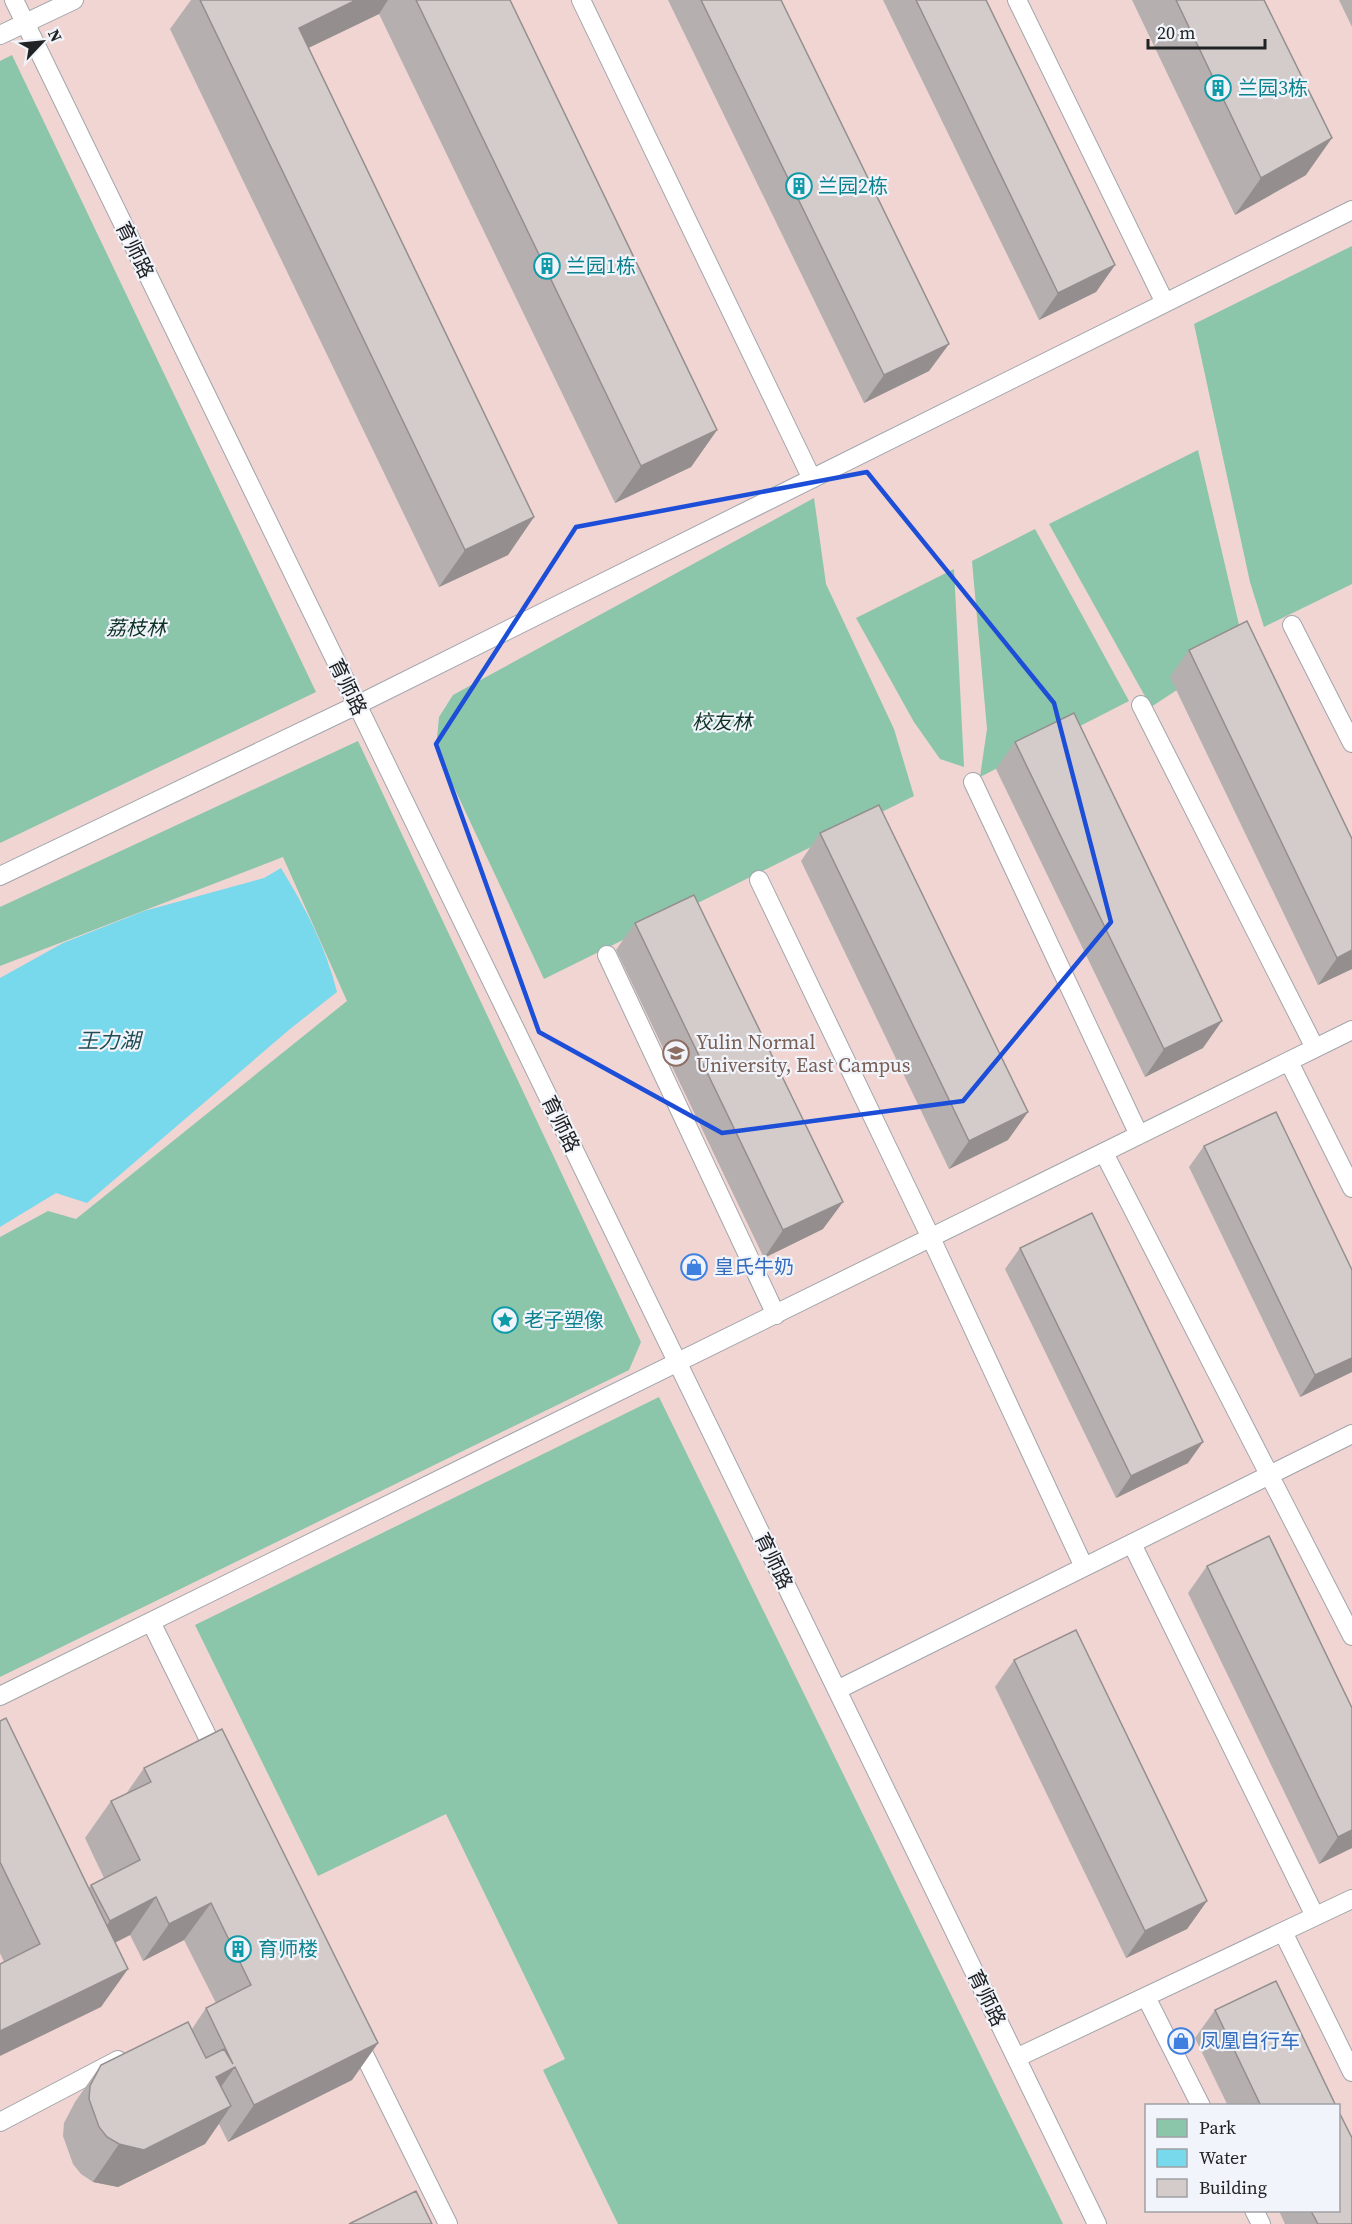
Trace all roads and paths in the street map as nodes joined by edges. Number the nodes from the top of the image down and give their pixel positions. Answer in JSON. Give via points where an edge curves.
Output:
{"nodes":[{"id":1,"x":14,"y":0,"type":"edge"},
{"id":2,"x":74,"y":0,"type":"edge"},
{"id":3,"x":580,"y":0,"type":"edge"},
{"id":4,"x":1017,"y":0,"type":"edge"},
{"id":5,"x":25,"y":24,"type":"junction"},
{"id":6,"x":0,"y":35,"type":"edge"},
{"id":7,"x":1352,"y":210,"type":"edge"},
{"id":8,"x":1165,"y":303,"type":"junction"},
{"id":9,"x":812,"y":479,"type":"junction"},
{"id":10,"x":1292,"y":625,"type":"dead end"},
{"id":11,"x":357,"y":705,"type":"junction"},
{"id":12,"x":1142,"y":705,"type":"dead end"},
{"id":13,"x":1352,"y":743,"type":"edge"},
{"id":14,"x":973,"y":782,"type":"dead end"},
{"id":15,"x":0,"y":876,"type":"edge"},
{"id":16,"x":759,"y":880,"type":"dead end"},
{"id":17,"x":607,"y":955,"type":"dead end"},
{"id":18,"x":1352,"y":1030,"type":"edge"},
{"id":19,"x":1315,"y":1048,"type":"junction"},
{"id":20,"x":1289,"y":1062,"type":"junction"},
{"id":21,"x":1139,"y":1135,"type":"junction"},
{"id":22,"x":1104,"y":1153,"type":"junction"},
{"id":23,"x":1352,"y":1188,"type":"edge"},
{"id":24,"x":931,"y":1238,"type":"junction"},
{"id":25,"x":776,"y":1315,"type":"junction"},
{"id":26,"x":677,"y":1364,"type":"junction"},
{"id":27,"x":1352,"y":1434,"type":"edge"},
{"id":28,"x":1268,"y":1476,"type":"junction"},
{"id":29,"x":1132,"y":1544,"type":"junction"},
{"id":30,"x":1084,"y":1568,"type":"junction"},
{"id":31,"x":151,"y":1622,"type":"junction"},
{"id":32,"x":1352,"y":1636,"type":"edge"},
{"id":33,"x":837,"y":1690,"type":"junction"},
{"id":34,"x":0,"y":1696,"type":"edge"},
{"id":35,"x":227,"y":1776,"type":"edge"},
{"id":36,"x":1352,"y":1899,"type":"edge"},
{"id":37,"x":1315,"y":1916,"type":"junction"},
{"id":38,"x":1283,"y":1932,"type":"junction"},
{"id":39,"x":1146,"y":1997,"type":"junction"},
{"id":40,"x":348,"y":2020,"type":"edge"},
{"id":41,"x":137,"y":2050,"type":"edge"},
{"id":42,"x":1016,"y":2058,"type":"junction"},
{"id":43,"x":1352,"y":2072,"type":"edge"},
{"id":44,"x":1200,"y":2104,"type":"edge"},
{"id":45,"x":0,"y":2122,"type":"edge"},
{"id":46,"x":448,"y":2224,"type":"edge"},
{"id":47,"x":1097,"y":2224,"type":"edge"}],
"edges":[{"from":1,"to":5,"type":"lane","name":"育师路"},
{"from":2,"to":5,"type":"lane"},
{"from":3,"to":9,"type":"lane"},
{"from":4,"to":8,"type":"lane"},
{"from":5,"to":6,"type":"lane"},
{"from":5,"to":11,"type":"lane","name":"育师路"},
{"from":7,"to":8,"type":"lane"},
{"from":8,"to":9,"type":"lane"},
{"from":9,"to":11,"type":"lane"},
{"from":10,"to":13,"type":"lane"},
{"from":11,"to":15,"type":"lane"},
{"from":11,"to":26,"type":"lane","name":"育师路"},
{"from":12,"to":19,"type":"lane"},
{"from":14,"to":21,"type":"lane"},
{"from":16,"to":24,"type":"lane"},
{"from":17,"to":25,"type":"lane"},
{"from":18,"to":19,"type":"lane"},
{"from":19,"to":20,"type":"lane"},
{"from":20,"to":21,"type":"lane"},
{"from":20,"to":23,"type":"lane"},
{"from":21,"to":22,"type":"lane"},
{"from":22,"to":24,"type":"lane"},
{"from":22,"to":28,"type":"lane"},
{"from":24,"to":25,"type":"lane"},
{"from":24,"to":30,"type":"lane"},
{"from":25,"to":26,"type":"lane"},
{"from":26,"to":31,"type":"lane"},
{"from":26,"to":33,"type":"lane","name":"育师路"},
{"from":27,"to":28,"type":"lane"},
{"from":28,"to":29,"type":"lane"},
{"from":28,"to":32,"type":"lane"},
{"from":29,"to":30,"type":"lane"},
{"from":29,"to":37,"type":"lane"},
{"from":30,"to":33,"type":"lane"},
{"from":31,"to":34,"type":"lane"},
{"from":31,"to":35,"type":"lane"},
{"from":33,"to":42,"type":"lane","name":"育师路"},
{"from":36,"to":37,"type":"lane"},
{"from":37,"to":38,"type":"lane"},
{"from":38,"to":39,"type":"lane"},
{"from":38,"to":43,"type":"lane"},
{"from":39,"to":42,"type":"lane"},
{"from":39,"to":44,"type":"lane"},
{"from":40,"to":46,"type":"lane"},
{"from":41,"to":45,"type":"lane"},
{"from":42,"to":47,"type":"lane","name":"育师路"}]}
